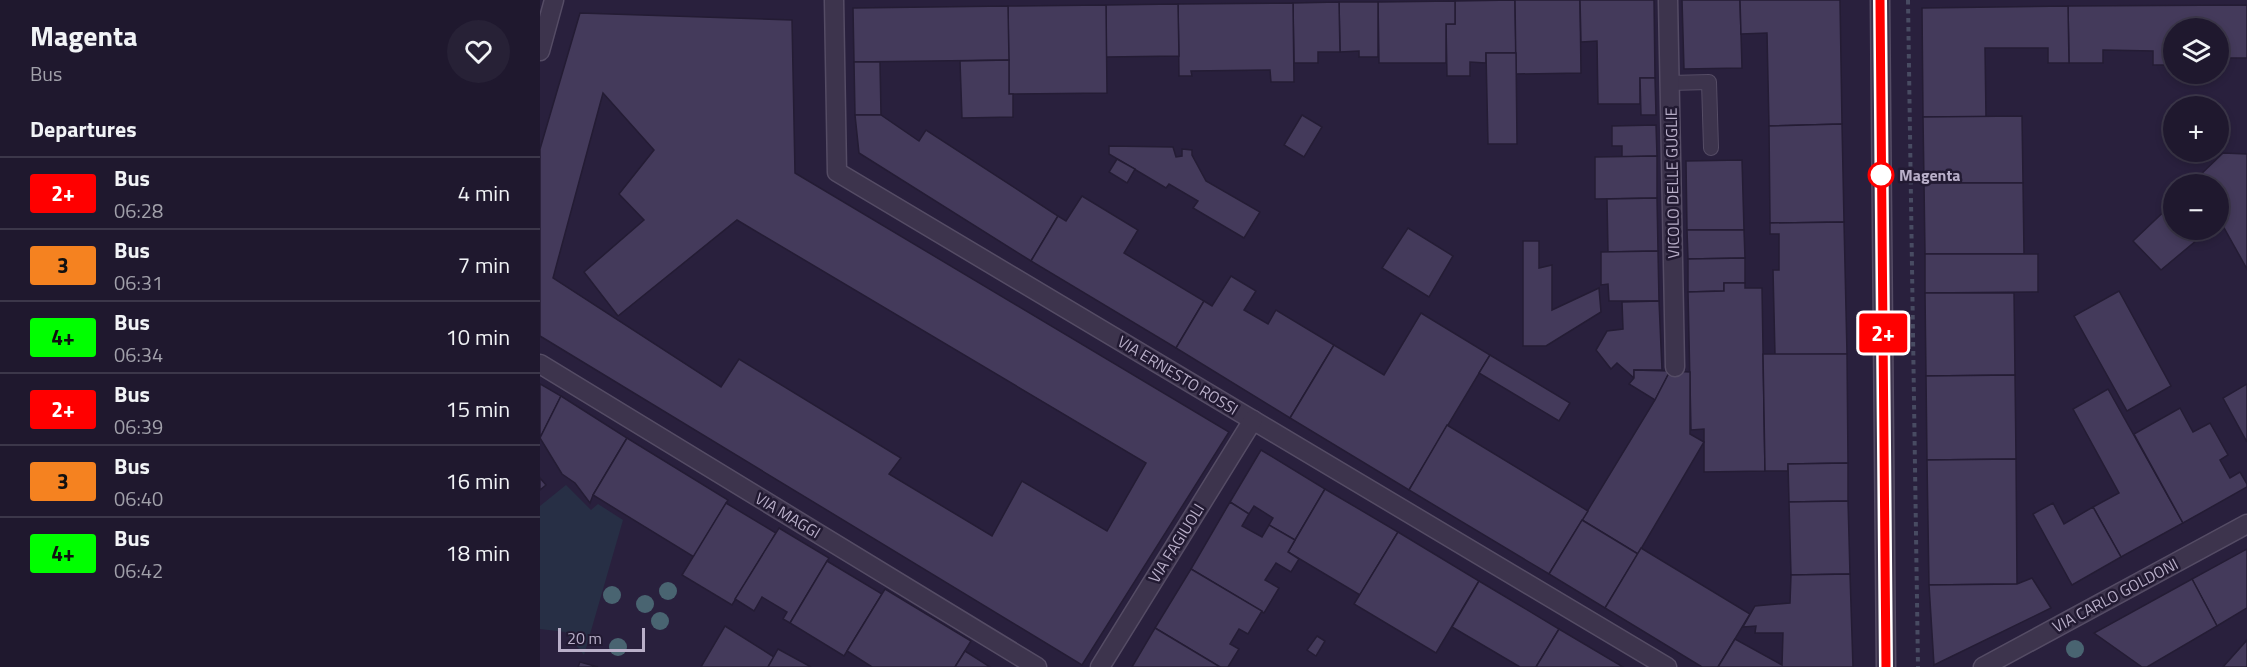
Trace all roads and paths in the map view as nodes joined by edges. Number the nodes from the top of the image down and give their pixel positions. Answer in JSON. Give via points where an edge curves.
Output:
{"nodes":[{"id":1,"x":554,"y":0,"type":"edge"},
{"id":2,"x":834,"y":0,"type":"edge"},
{"id":3,"x":1668,"y":0,"type":"edge"},
{"id":4,"x":1880,"y":0,"type":"edge"},
{"id":5,"x":1908,"y":0,"type":"edge"},
{"id":6,"x":540,"y":51,"type":"edge"},
{"id":7,"x":1670,"y":83,"type":"junction"},
{"id":8,"x":1711,"y":148,"type":"dead end"},
{"id":9,"x":540,"y":364,"type":"edge"},
{"id":10,"x":1675,"y":367,"type":"dead end"},
{"id":11,"x":1253,"y":420,"type":"junction"},
{"id":12,"x":2247,"y":524,"type":"edge"},
{"id":13,"x":1037,"y":667,"type":"edge"},
{"id":14,"x":1100,"y":667,"type":"edge"},
{"id":15,"x":1667,"y":667,"type":"edge"},
{"id":16,"x":1886,"y":667,"type":"edge"},
{"id":17,"x":1918,"y":667,"type":"edge"},
{"id":18,"x":1983,"y":667,"type":"edge"}],
"edges":[{"from":1,"to":6,"type":"street"},
{"from":2,"to":11,"type":"street","name":"VIA ERNESTO ROSSI","via":[[837,172]]},
{"from":3,"to":7,"type":"street","name":"VICOLO DELLE GUGLIE"},
{"from":4,"to":16,"type":"street"},
{"from":5,"to":17,"type":"path"},
{"from":7,"to":8,"type":"lane","via":[[1709,82]]},
{"from":7,"to":10,"type":"street","name":"VICOLO DELLE GUGLIE"},
{"from":9,"to":13,"type":"street","name":"VIA MAGGI"},
{"from":11,"to":14,"type":"street","name":"VIA FAGIUOLI"},
{"from":11,"to":15,"type":"street","name":"VIA ERNESTO ROSSI"},
{"from":12,"to":18,"type":"street","name":"VIA CARLO GOLDONI"}]}
